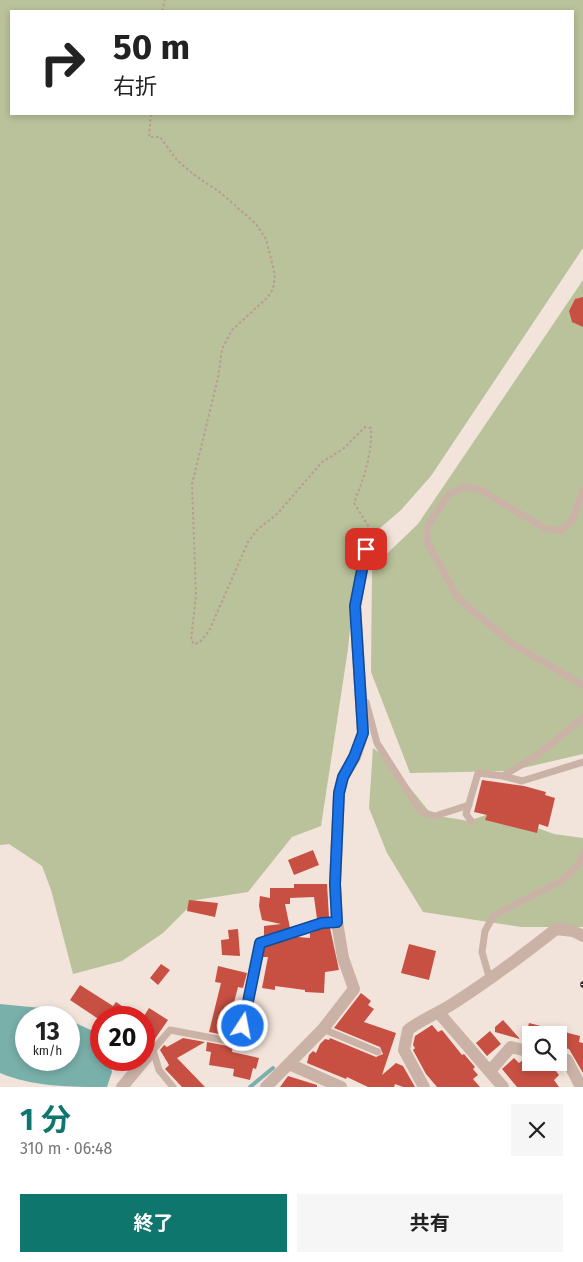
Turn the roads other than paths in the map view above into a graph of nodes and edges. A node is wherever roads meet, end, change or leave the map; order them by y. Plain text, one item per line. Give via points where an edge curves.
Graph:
1 (583, 490) edge
2 (366, 549) road end
3 (360, 668) junction
4 (583, 685) edge
5 (583, 718) edge
6 (583, 762) edge
7 (503, 776) junction
8 (469, 805) junction
9 (472, 822) dead end
10 (583, 853) edge
11 (337, 922) junction
12 (583, 936) edge
13 (490, 980) junction
14 (439, 1013) junction
15 (323, 1029) junction
16 (155, 1048) edge
17 (522, 1050) edge
18 (378, 1052) dead end
19 (567, 1060) edge
20 (155, 1062) edge
21 (289, 1064) junction
22 (136, 1071) edge
23 (490, 1071) junction
24 (122, 1087) edge
25 (173, 1087) edge
26 (266, 1087) edge
27 (341, 1087) edge
28 (424, 1087) edge
29 (502, 1087) edge
30 (581, 1087) edge

1 - 4 lane via 573,519 562,530 546,529 479,489 464,487 448,495 427,526 426,542 458,598 511,643
2 - 3 street via 355,606
3 - 8 lane via 377,743 421,812 435,816
3 - 11 street via 363,733 343,777 338,807
5 - 7 lane via 536,756
6 - 7 lane via 522,781
7 - 8 lane via 478,773
8 - 9 lane via 466,814
10 - 13 lane via 580,862 563,880 494,915 485,931 482,952
11 - 15 street via 343,958 354,989
11 - 16 lane via 322,923 260,943 239,1043 170,1030
12 - 13 street via 556,929
13 - 14 street
14 - 23 street
14 - 28 street via 408,1030 404,1050
15 - 18 lane
15 - 21 street
17 - 23 street via 511,1047
19 - 30 street
20 - 25 lane
21 - 26 street
21 - 27 street
22 - 24 street
23 - 29 street

